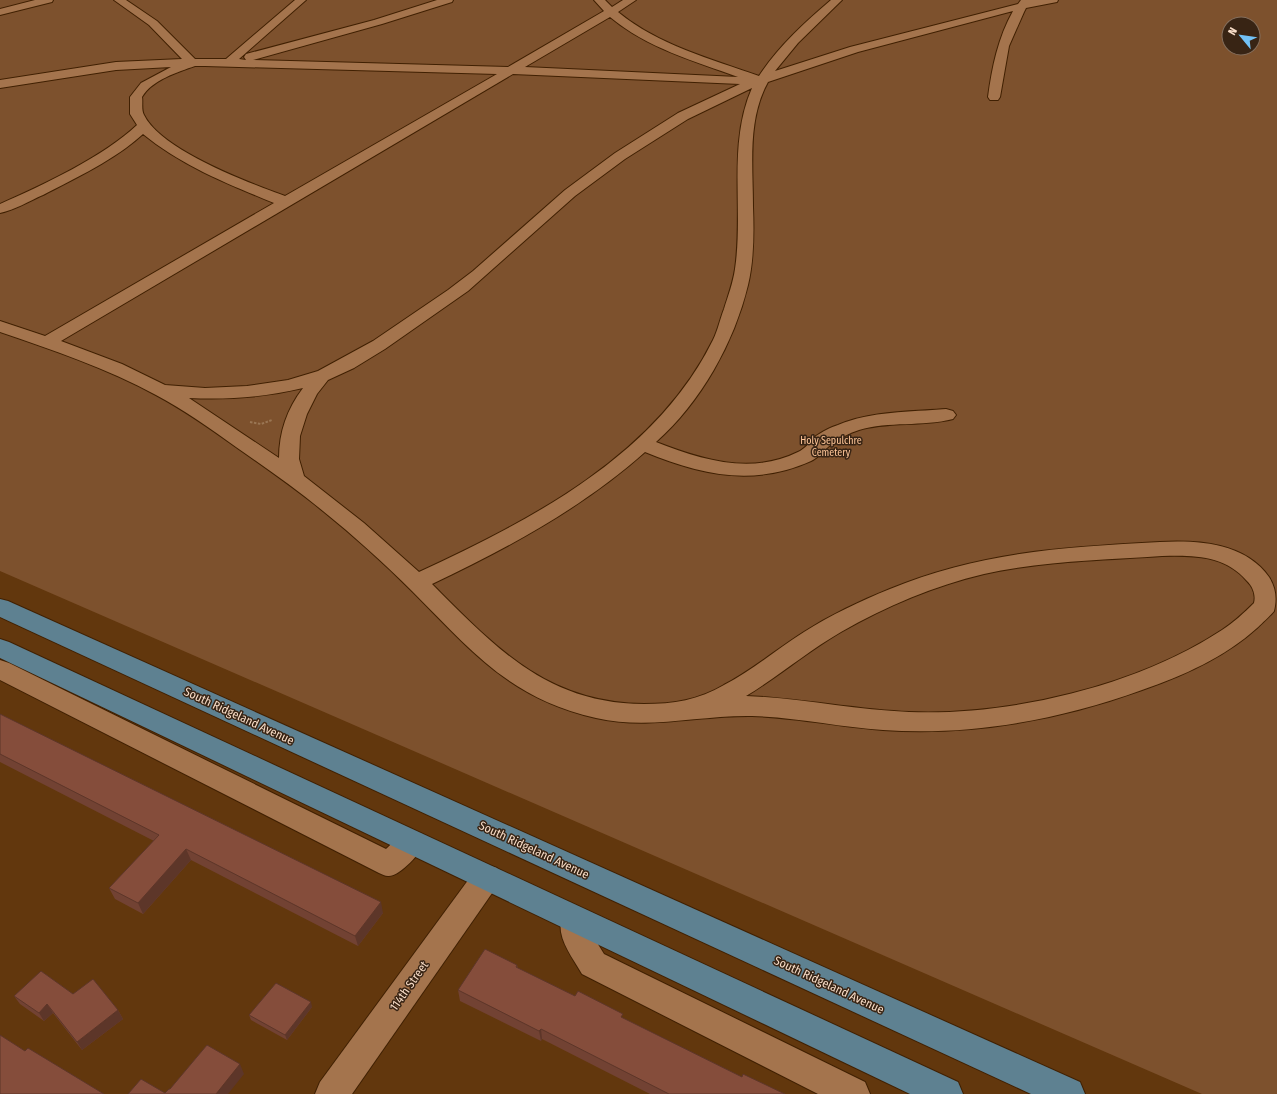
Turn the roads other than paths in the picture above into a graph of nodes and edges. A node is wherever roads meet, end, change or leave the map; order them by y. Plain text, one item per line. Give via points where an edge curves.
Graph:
1 (48, 0) edge
2 (119, 0) edge
3 (301, 0) edge
4 (448, 0) edge
5 (600, 0) edge
6 (631, 0) edge
7 (837, 0) edge
8 (1053, 0) edge
9 (1023, 3) edge
10 (0, 12) edge
11 (611, 12) junction
12 (192, 62) junction
13 (227, 63) junction
14 (511, 70) junction
15 (762, 81) junction
16 (0, 84) edge
17 (994, 97) dead end
18 (143, 127) junction
19 (286, 202) junction
20 (0, 209) edge
21 (0, 326) edge
22 (47, 342) junction
23 (322, 376) junction
24 (156, 388) junction
25 (946, 415) dead end
26 (644, 444) junction
27 (294, 477) junction
28 (416, 582) junction
29 (0, 607) edge
30 (0, 648) edge
31 (0, 669) edge
32 (693, 709) junction
33 (412, 842) junction
34 (487, 877) junction
35 (575, 919) junction
36 (332, 1094) edge
37 (853, 1094) edge
38 (946, 1094) edge
39 (1068, 1094) edge

1 - 10 street
2 - 12 street via 153,23
3 - 13 street
4 - 13 street
5 - 11 street
6 - 11 street
7 - 15 street via 794,41
8 - 9 street
9 - 15 street via 864,47
9 - 17 street via 1000,55
11 - 14 street
11 - 15 street via 623,23 662,43
12 - 13 street
12 - 16 street via 116,66
12 - 18 street via 157,79 140,91 136,97 135,109
13 - 14 street
14 - 15 street
14 - 19 street
15 - 23 street via 686,115 635,146 584,182 448,298 377,346
15 - 26 street via 746,132 743,264 734,307 715,353 700,379 670,418
18 - 19 street via 162,144 182,156
18 - 20 street via 134,136 96,160 36,193
19 - 22 street
21 - 22 street
22 - 24 street
23 - 24 street via 292,385 240,392 205,393
23 - 27 street via 304,400 290,438 289,460
24 - 27 street via 179,399
25 - 26 street via 868,422 844,429 826,439 806,456 787,464 754,471 706,466 682,460
26 - 28 street via 612,470 549,513 461,562
27 - 28 street
28 - 32 street via 500,663 524,680 556,696 588,707 626,713 660,713
29 - 39 main road, South Ridgeland Avenue
30 - 33 main road
31 - 33 street via 389,864
32 - 32 street via 728,695 833,625 909,589 1009,562 1079,554 1191,548 1226,555 1245,565 1264,586 1265,605 1254,618 1235,634 1176,666 1099,695 1016,714 923,722 878,720 745,706
33 - 34 main road
34 - 35 main road
34 - 36 street, 114th Street
35 - 37 street via 576,936 593,964
35 - 38 main road

